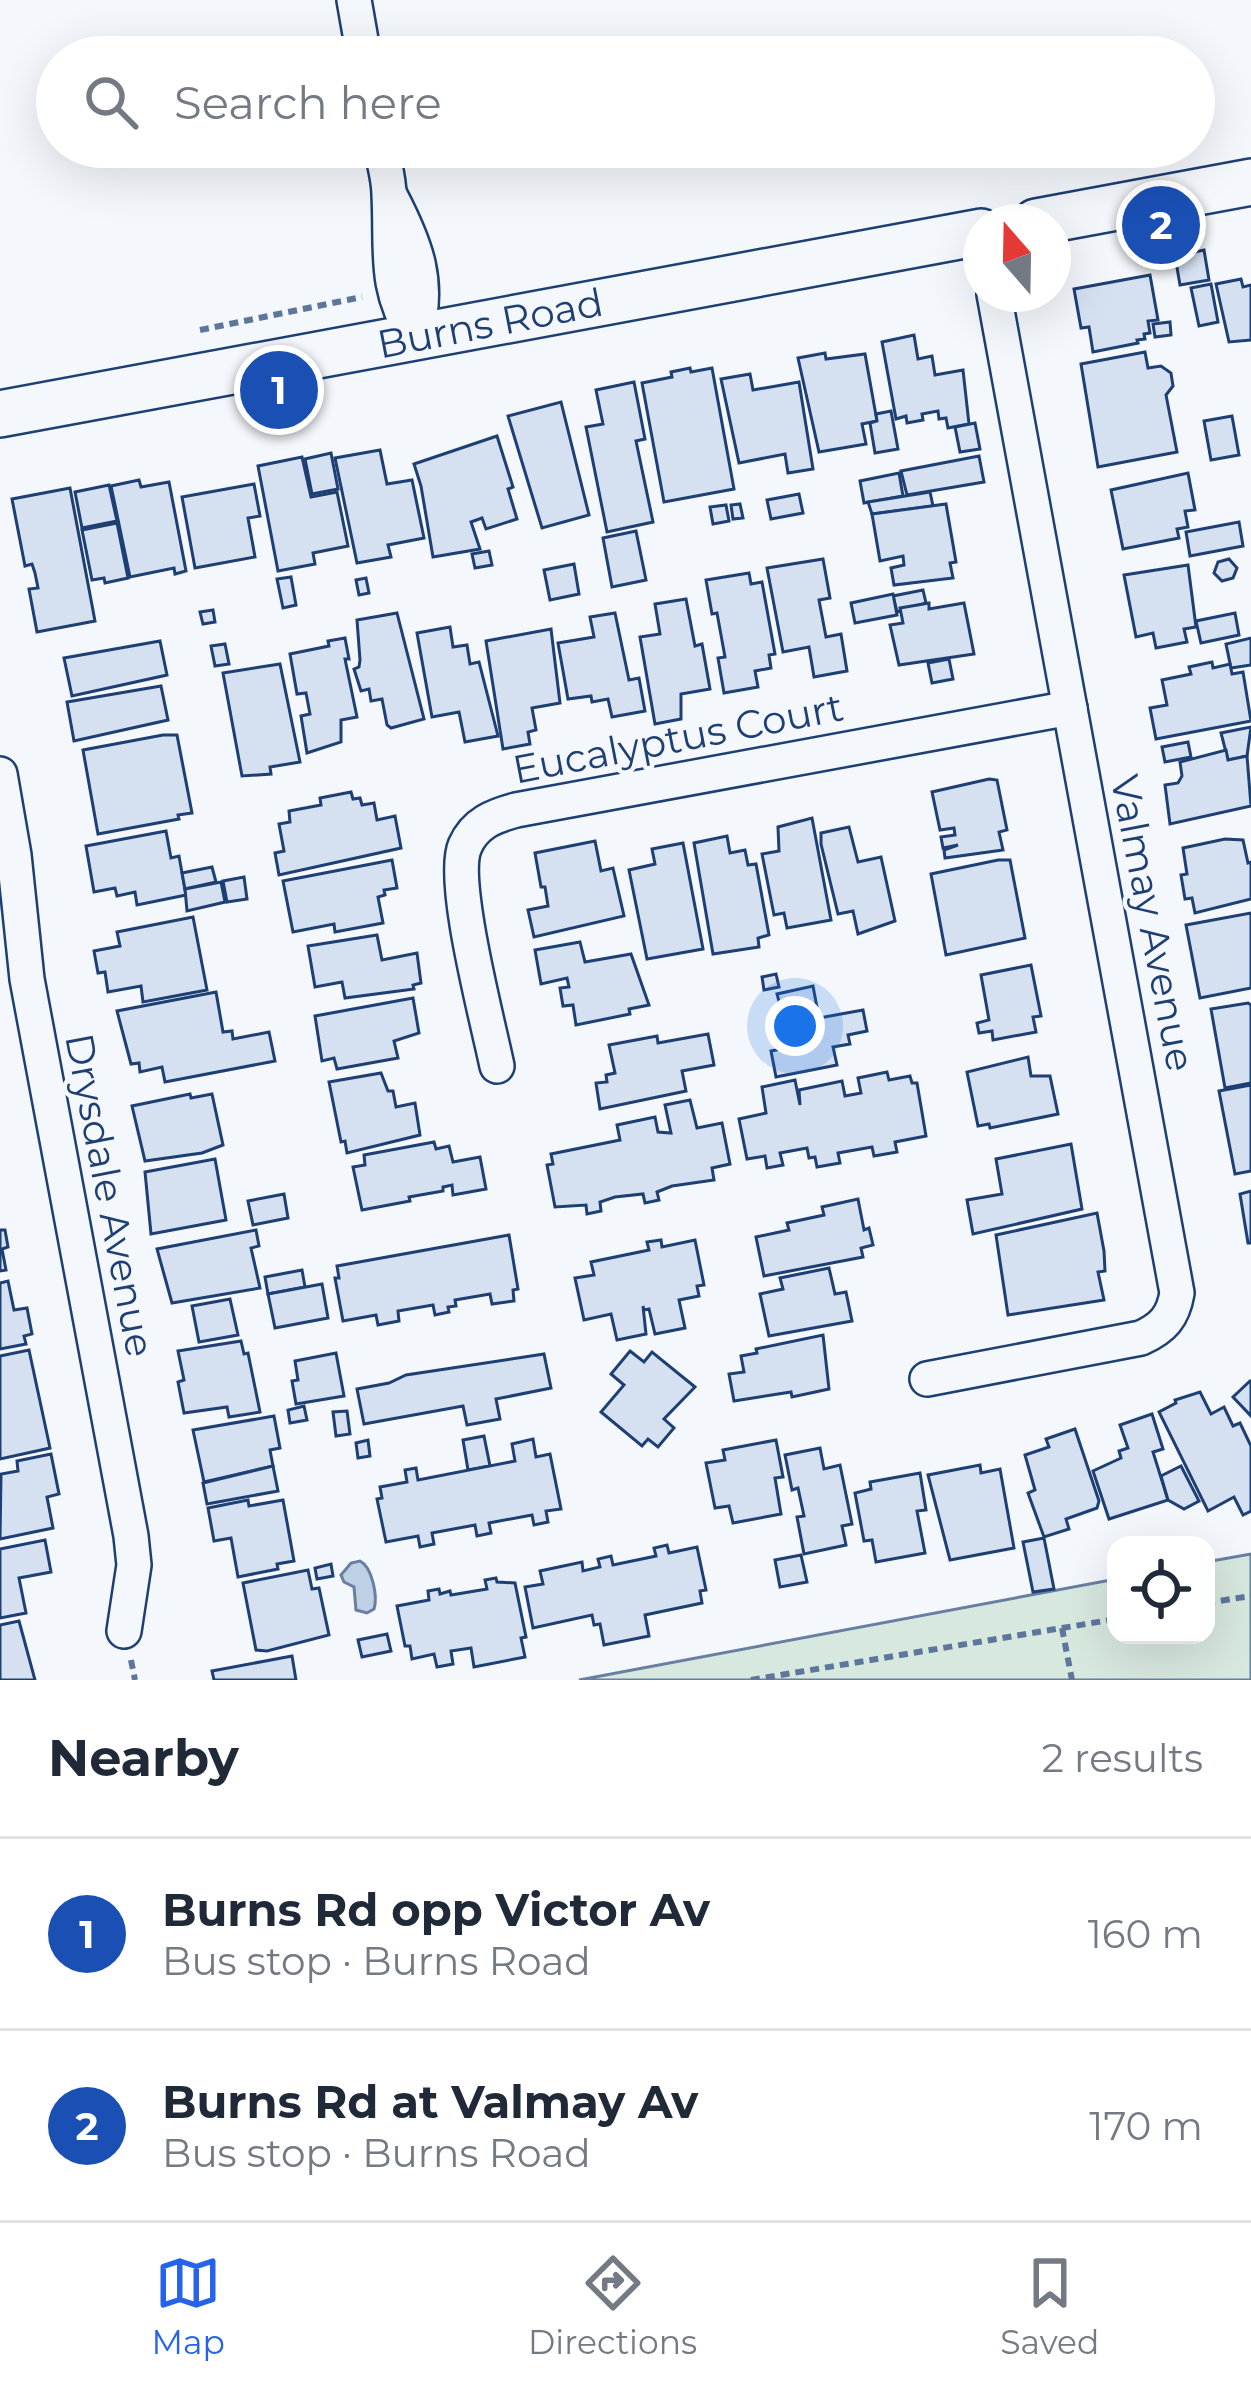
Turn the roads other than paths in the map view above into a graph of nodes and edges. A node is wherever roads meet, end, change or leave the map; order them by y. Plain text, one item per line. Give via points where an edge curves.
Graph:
1 (354, 0) edge
2 (360, 36) edge
3 (385, 168) edge
4 (1251, 182) edge
5 (1071, 215) edge
6 (963, 235) edge
7 (997, 312) edge
8 (416, 337) junction
9 (0, 414) edge
10 (1070, 708) junction
11 (0, 773) edge
12 (497, 1066) dead end
13 (927, 1379) dead end
14 (124, 1630) dead end

1 - 2 street
3 - 8 street via 394,291
4 - 5 street
6 - 8 street, Burns Road
7 - 10 street, Valmay Avenue
8 - 9 street, Burns Road
10 - 12 street, Eucalyptus Court via 516,810 478,826 460,874
10 - 13 street, Valmay Avenue via 1175,1272 1174,1311 1141,1338
11 - 14 street, Drysdale Avenue via 27,979 131,1536

